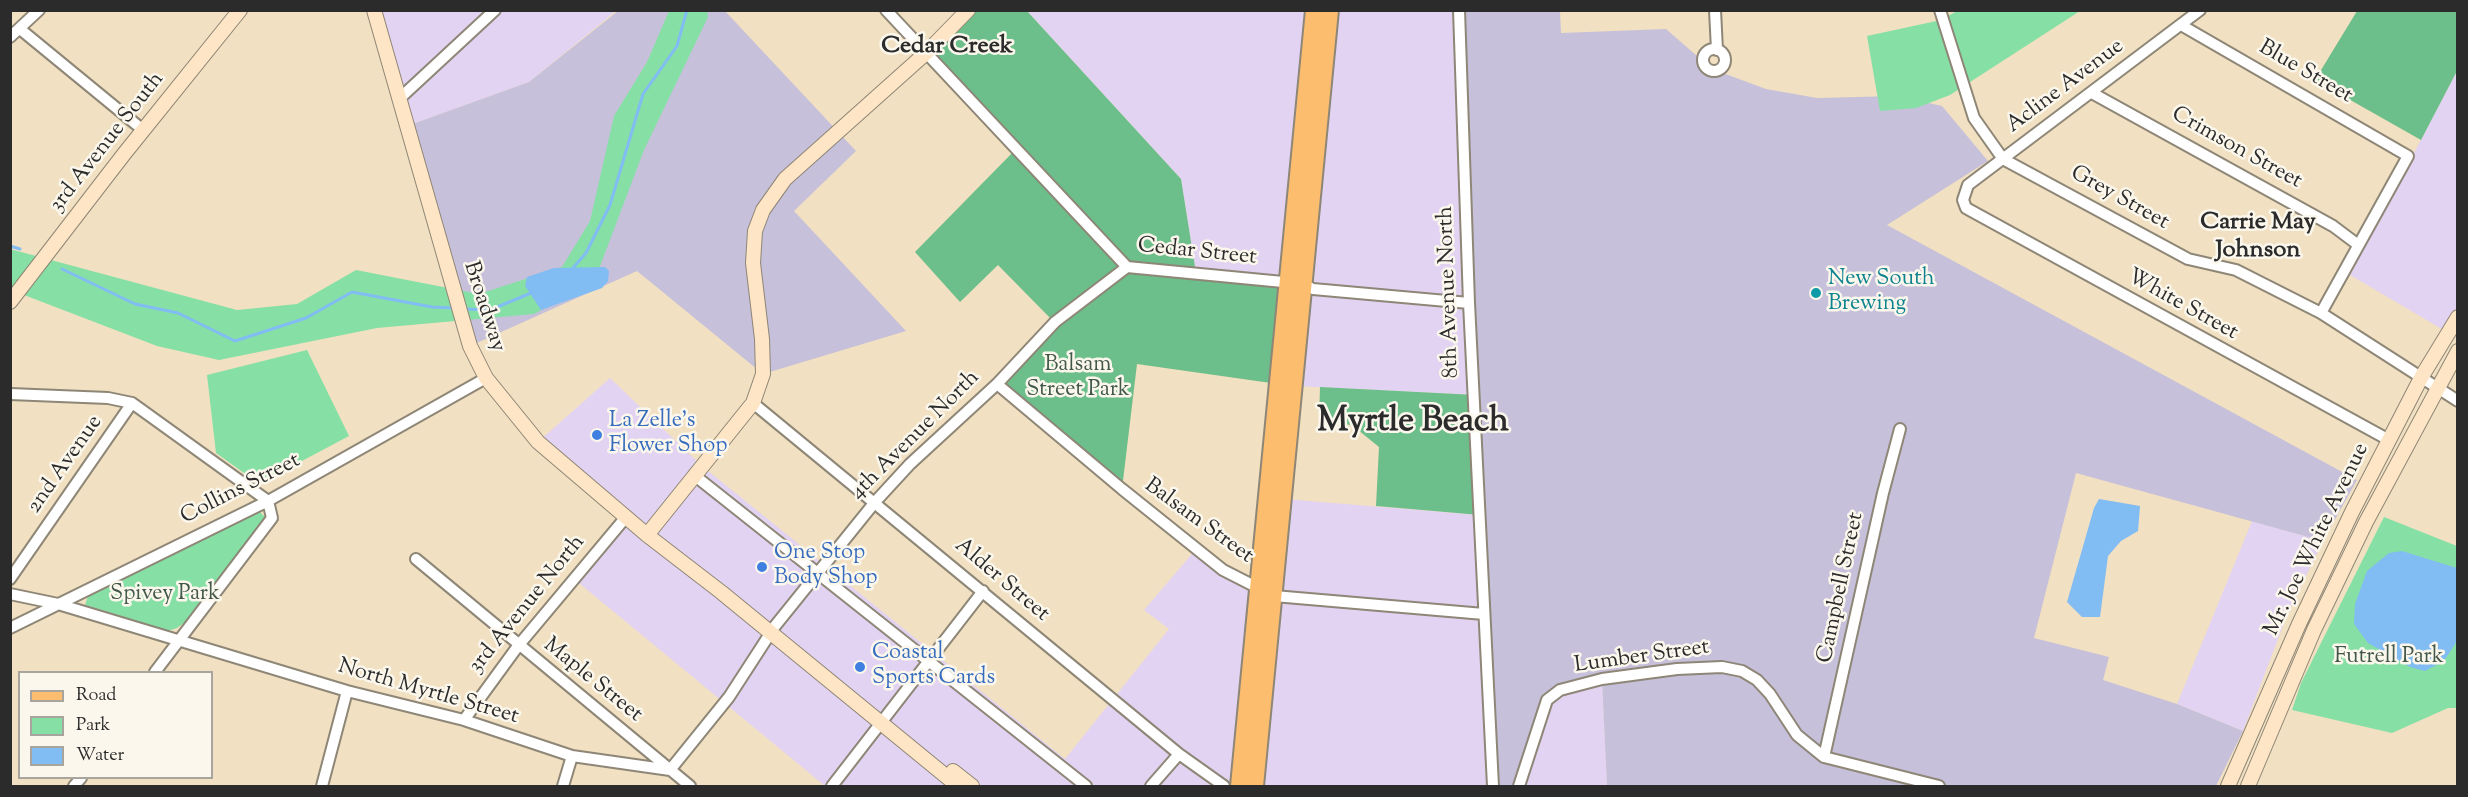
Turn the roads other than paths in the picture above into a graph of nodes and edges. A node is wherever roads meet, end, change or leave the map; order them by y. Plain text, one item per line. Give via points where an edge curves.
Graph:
1 (39, 10) edge
2 (240, 10) edge
3 (374, 10) edge
4 (495, 10) edge
5 (886, 10) edge
6 (968, 10) edge
7 (1314, 10) edge
8 (1330, 10) edge
9 (1459, 10) edge
10 (1715, 10) edge
11 (1940, 10) edge
12 (2200, 10) edge
13 (2181, 25) junction
14 (20, 29) junction
15 (10, 37) edge
16 (1717, 50) dead end
17 (926, 53) junction
18 (2092, 93) junction
19 (399, 99) junction
20 (143, 130) junction
21 (2003, 159) junction
22 (1963, 200) joint
23 (2357, 244) junction
24 (1127, 267) junction
25 (1286, 283) junction
26 (1304, 284) junction
27 (10, 302) edge
28 (1469, 303) junction
29 (2320, 313) junction
30 (2457, 317) edge
31 (2457, 351) edge
32 (2422, 376) junction
33 (486, 378) junction
34 (997, 384) junction
35 (2438, 388) junction
36 (10, 394) edge
37 (2457, 401) edge
38 (753, 403) junction
39 (132, 404) junction
40 (1900, 429) dead end
41 (2389, 441) junction
42 (694, 475) junction
43 (268, 501) junction
44 (874, 502) junction
45 (626, 518) junction
46 (647, 535) junction
47 (416, 559) dead end
48 (818, 572) junction
49 (10, 579) edge
50 (1258, 588) junction
51 (983, 591) junction
52 (10, 594) edge
53 (1274, 596) junction
54 (58, 604) junction
55 (1484, 615) junction
56 (10, 628) edge
57 (772, 630) junction
58 (178, 640) junction
59 (518, 646) junction
60 (929, 662) junction
61 (156, 671) edge
62 (347, 691) junction
63 (464, 720) junction
64 (883, 721) junction
65 (1179, 754) junction
66 (572, 756) junction
67 (1824, 757) junction
68 (670, 770) junction
69 (322, 786) edge
70 (563, 786) edge
71 (690, 786) edge
72 (832, 786) edge
73 (958, 786) edge
74 (972, 786) edge
75 (1086, 786) edge
76 (1151, 786) edge
77 (1224, 786) edge
78 (1239, 786) edge
79 (1255, 786) edge
80 (1493, 786) edge
81 (1519, 786) edge
82 (1939, 786) edge
83 (2228, 786) edge
84 (2248, 786) edge

1 - 14 street
2 - 20 main road, 3rd Avenue South
3 - 19 main road, Broadway
4 - 19 street
5 - 17 street, Cedar Street
6 - 17 main road
7 - 25 main road
8 - 26 main road
9 - 28 street, 8th Avenue North
10 - 16 street
11 - 21 street via 1974,118
12 - 13 street, Acline Avenue
13 - 18 street, Acline Avenue
13 - 23 street, Blue Street via 2408,156
14 - 15 street
14 - 20 street
17 - 24 street, Cedar Street
17 - 38 main road via 785,179 763,210 755,231 753,263 763,374
18 - 21 street, Acline Avenue
18 - 23 street, Crimson Street via 2323,220
19 - 33 main road, Broadway via 470,346
20 - 27 main road, 3rd Avenue South
21 - 22 street, Acline Avenue via 1968,185
21 - 29 street, Grey Street via 2188,259 2236,270
22 - 41 street, White Street via 1966,208 1980,218
23 - 29 street
24 - 25 street, Cedar Street
24 - 34 street, 4th Avenue North via 1055,322
25 - 26 street, Cedar Street
25 - 50 main road
26 - 28 street, Cedar Street via 1313,289
26 - 53 main road
28 - 55 street, 8th Avenue North
29 - 32 street, Grey Street
30 - 32 main road, Mr. Joe White Avenue
31 - 35 main road, Mr. Joe White Avenue
32 - 35 street, Grey Street
32 - 41 main road, Mr. Joe White Avenue
33 - 43 street, Collins Street
33 - 45 main road, Broadway via 538,442
34 - 44 street, 4th Avenue North
34 - 50 street, Balsam Street via 1223,570
35 - 37 street, Grey Street
35 - 84 main road, Mr. Joe White Avenue via 2366,522
36 - 39 street via 108,398
38 - 42 main road
38 - 44 street, Alder Street
39 - 43 street
39 - 49 street, 2nd Avenue
40 - 67 street, Campbell Street
41 - 83 main road, Mr. Joe White Avenue via 2299,624
42 - 46 main road
42 - 48 street
43 - 54 street, Collins Street
43 - 58 street via 272,518
44 - 48 street, 4th Avenue North
44 - 51 street, Alder Street
45 - 46 main road, Broadway
45 - 59 street, 3rd Avenue North
46 - 57 main road, Broadway
47 - 59 street, Maple Street
48 - 57 street, 4th Avenue North
48 - 60 street
50 - 53 street, Balsam Street
50 - 78 main road
51 - 60 street
51 - 65 street, Alder Street
52 - 54 street, North Myrtle Street
53 - 55 street, Balsam Street
53 - 79 main road
54 - 56 street, Collins Street
54 - 58 street, North Myrtle Street
55 - 80 street, 8th Avenue North
57 - 64 main road, Broadway
57 - 68 street, 4th Avenue North via 729,697
58 - 61 street
58 - 62 street, North Myrtle Street
59 - 63 street, 3rd Avenue North
59 - 68 street, Maple Street
60 - 64 street
60 - 75 street
62 - 63 street, North Myrtle Street
62 - 69 street
63 - 66 street, North Myrtle Street
64 - 72 street
64 - 73 main road, Broadway
64 - 74 main road, Broadway
65 - 76 street
65 - 77 street, Alder Street
66 - 68 street, North Myrtle Street
66 - 70 street
67 - 81 street, Lumber Street via 1797,735 1770,694 1742,671 1722,667 1677,669 1602,679 1560,690 1547,700
67 - 82 street, Lumber Street
68 - 71 street, Maple Street

